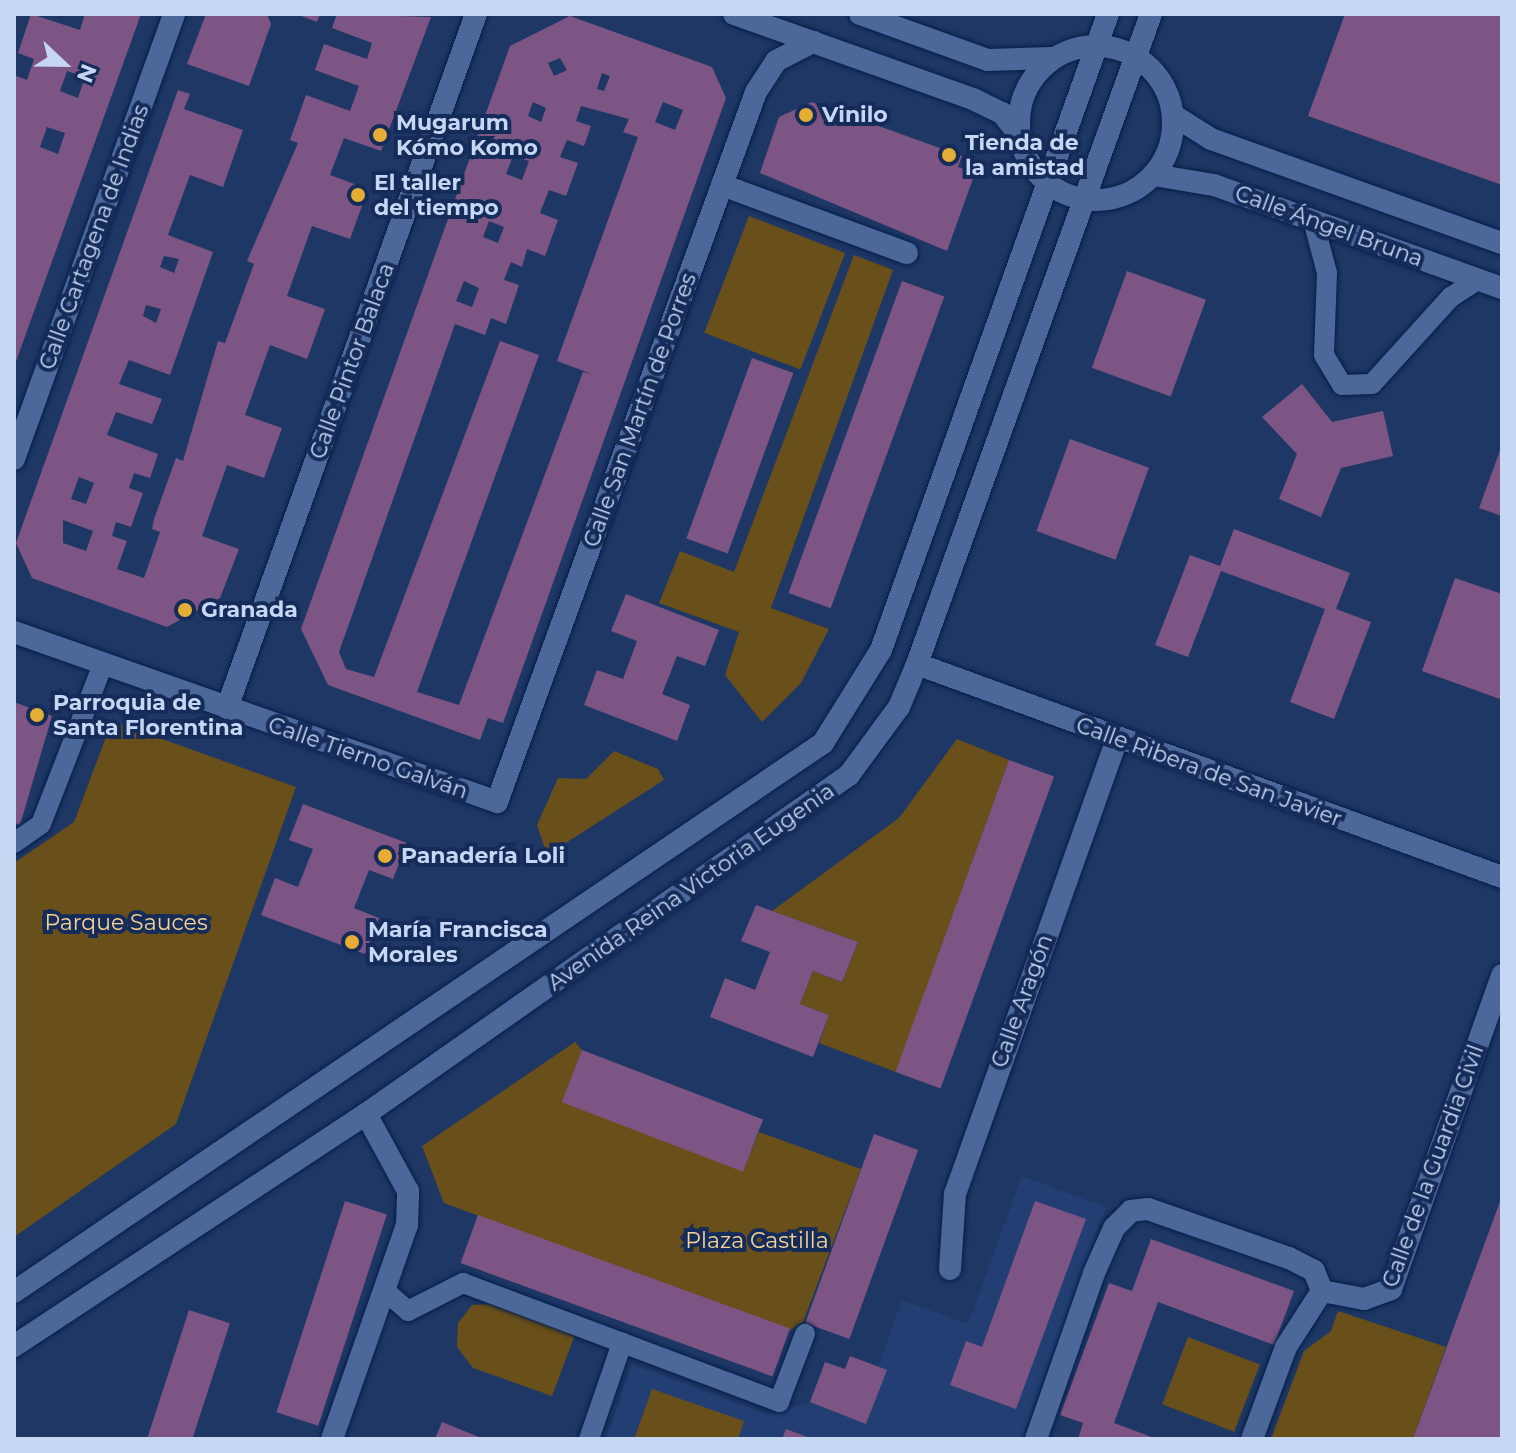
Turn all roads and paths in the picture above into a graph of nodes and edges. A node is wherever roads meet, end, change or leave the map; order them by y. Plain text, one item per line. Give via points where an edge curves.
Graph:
1 (174, 14) edge
2 (476, 14) edge
3 (734, 14) edge
4 (860, 14) edge
5 (1108, 14) edge
6 (1151, 14) edge
7 (813, 42) junction
8 (1097, 45) junction
9 (1136, 56) junction
10 (1056, 57) junction
11 (1173, 115) junction
12 (1020, 136) junction
13 (1154, 175) junction
14 (1048, 184) junction
15 (722, 185) junction
16 (1083, 200) junction
17 (1313, 220) junction
18 (1502, 243) edge
19 (907, 253) dead end
20 (1479, 279) junction
21 (1502, 288) edge
22 (14, 459) edge
23 (14, 632) edge
24 (103, 664) junction
25 (917, 664) junction
26 (227, 708) junction
27 (1117, 739) junction
28 (497, 802) joint
29 (14, 843) edge
30 (1502, 877) edge
31 (1502, 975) edge
32 (366, 1114) junction
33 (950, 1269) dead end
34 (384, 1290) junction
35 (1322, 1291) junction
36 (14, 1292) edge
37 (805, 1334) dead end
38 (622, 1343) junction
39 (14, 1346) edge
40 (332, 1439) edge
41 (589, 1439) edge
42 (1036, 1439) edge
43 (1252, 1439) edge

1 - 22 main road, Calle Cartagena de Indias
2 - 26 main road, Calle Pintor Balaca
3 - 7 main road
4 - 10 main road via 988,60 1024,65
5 - 8 main road, Avenida Reina Victoria Eugenia
6 - 9 main road, Avenida Reina Victoria Eugenia
7 - 12 main road via 992,108
7 - 15 main road, Calle San Martín de Porres via 776,61 765,75
8 - 9 main road
8 - 10 main road
8 - 14 main road, Avenida Reina Victoria Eugenia
9 - 11 main road via 1158,76
9 - 16 main road, Avenida Reina Victoria Eugenia
10 - 12 main road via 1026,91
11 - 13 main road via 1170,147
11 - 18 main road, Calle Ángel Bruna via 1211,139
12 - 14 main road
13 - 16 main road via 1122,196
13 - 17 main road, Calle Ángel Bruna via 1181,176
14 - 16 main road
14 - 36 main road, Avenida Reina Victoria Eugenia via 881,650 823,743
15 - 19 main road
15 - 28 main road, Calle San Martín de Porres
16 - 25 main road, Avenida Reina Victoria Eugenia
17 - 20 main road, Calle Ángel Bruna
17 - 20 lane via 1327,273 1324,355 1342,385 1372,384 1451,297
20 - 21 main road, Calle Ángel Bruna
23 - 24 main road, Calle Tierno Galván
24 - 26 main road, Calle Tierno Galván
24 - 29 lane via 41,824
25 - 27 main road, Calle Ribera de San Javier
25 - 32 main road, Avenida Reina Victoria Eugenia via 875,743 816,804
26 - 28 main road, Calle Tierno Galván
27 - 30 main road, Calle Ribera de San Javier
27 - 33 main road, Calle Aragón via 955,1194
31 - 35 main road, Calle de la Guardia Civil via 1391,1289 1364,1299
32 - 34 main road via 408,1191 407,1225
32 - 39 main road, Avenida Reina Victoria Eugenia
34 - 38 lane via 408,1311 463,1283
34 - 40 main road
35 - 42 main road via 1314,1271 1289,1258 1148,1209 1131,1211 1114,1228 1094,1273
35 - 43 main road via 1286,1347
37 - 38 lane via 779,1402
38 - 41 lane

